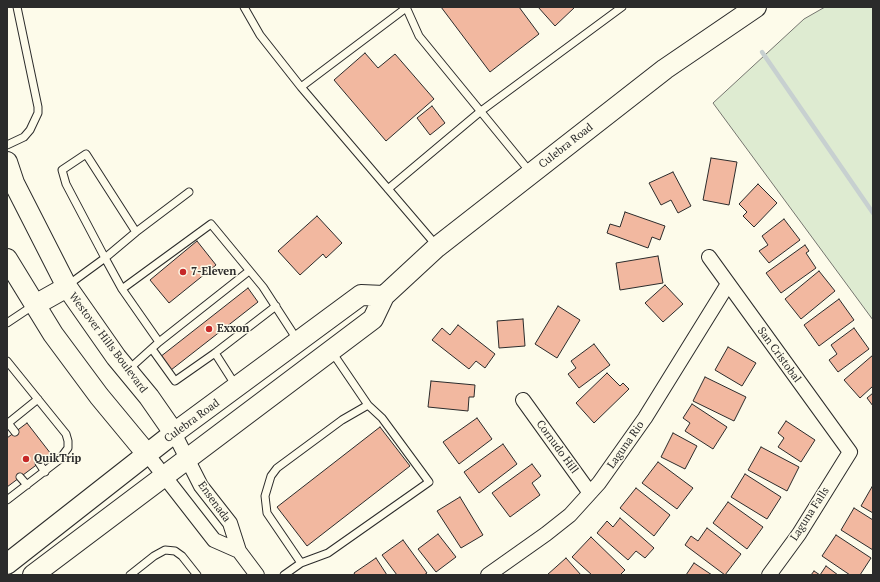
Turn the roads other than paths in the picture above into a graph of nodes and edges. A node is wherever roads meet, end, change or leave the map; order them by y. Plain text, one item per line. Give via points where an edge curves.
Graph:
1 (17, 7) edge
2 (244, 7) edge
3 (406, 7) edge
4 (622, 7) edge
5 (756, 7) edge
6 (301, 87) junction
7 (481, 112) junction
8 (7, 145) edge
9 (7, 162) edge
10 (531, 173) junction
11 (388, 190) junction
12 (189, 192) dead end
13 (136, 232) junction
14 (437, 247) junction
15 (105, 258) junction
16 (709, 258) dead end
17 (7, 259) edge
18 (249, 271) junction
19 (728, 284) junction
20 (66, 287) junction
21 (122, 289) junction
22 (384, 296) junction
23 (35, 305) junction
24 (276, 306) junction
25 (7, 323) edge
26 (298, 341) junction
27 (159, 342) junction
28 (152, 349) junction
29 (331, 349) junction
30 (215, 353) junction
31 (7, 361) edge
32 (127, 371) junction
33 (238, 388) junction
34 (38, 399) junction
35 (523, 400) dead end
36 (368, 405) junction
37 (8, 423) edge
38 (15, 432) dead end
39 (174, 433) junction
40 (850, 452) joint
41 (147, 454) junction
42 (186, 458) junction
43 (39, 463) dead end
44 (45, 472) junction
45 (164, 476) junction
46 (20, 477) dead end
47 (27, 485) junction
48 (590, 493) junction
49 (7, 500) edge
50 (239, 551) junction
51 (301, 563) junction
52 (7, 564) edge
53 (33, 575) edge
54 (130, 575) edge
55 (197, 575) edge
56 (257, 575) edge
57 (284, 575) edge
58 (488, 575) edge
59 (769, 575) edge

1 - 8 lane via 38,113 24,137
2 - 6 lane via 260,35
3 - 6 lane
3 - 7 lane via 419,36
4 - 7 lane
5 - 10 main road, Culebra Road via 665,69
6 - 11 lane
7 - 10 lane
7 - 11 lane
9 - 20 main road, Westover Hills Boulevard via 14,183
10 - 14 main road, Culebra Road
11 - 14 lane
12 - 13 lane
13 - 15 lane
13 - 15 lane via 86,154 62,170 66,184
14 - 22 main road, Culebra Road
15 - 20 lane
15 - 21 lane
16 - 19 street, San Cristobal
17 - 23 main road
18 - 21 lane via 211,224
18 - 24 lane
18 - 27 lane
19 - 40 street, San Cristobal
19 - 48 street, Laguna Rio via 641,424
20 - 23 main road
20 - 32 main road, Westover Hills Boulevard
21 - 27 lane
22 - 26 main road, Culebra Road via 361,295
22 - 29 main road, Culebra Road via 373,319
23 - 25 lane
23 - 41 main road via 53,334 95,390
24 - 26 lane
24 - 30 lane
26 - 33 main road, Culebra Road
27 - 28 lane
28 - 30 lane via 175,381
28 - 32 lane
29 - 36 lane
29 - 42 main road, Culebra Road
30 - 33 lane
31 - 34 lane
32 - 39 main road, Westover Hills Boulevard
33 - 39 main road, Culebra Road
34 - 37 lane
34 - 44 lane via 66,434 68,441 64,455
35 - 48 street, Cornudo Hill
36 - 51 lane via 342,420 277,468 271,476 265,496 267,513
36 - 51 lane via 382,418 428,482 328,553
37 - 38 lane
39 - 41 main road, Culebra Road
39 - 42 street, Ensenada
40 - 59 street, Laguna Falls via 799,534
41 - 45 street, Ensenada
41 - 52 main road, Culebra Road
42 - 45 main road, Culebra Road
42 - 50 street, Ensenada via 201,486 230,523
43 - 44 lane
44 - 47 lane
45 - 50 street, Ensenada via 214,540
45 - 53 main road, Culebra Road
46 - 47 lane
47 - 49 lane
48 - 58 street, Laguna Rio via 570,515
50 - 56 street, Ensenada
51 - 57 lane
54 - 55 lane via 165,550 175,551 182,556

